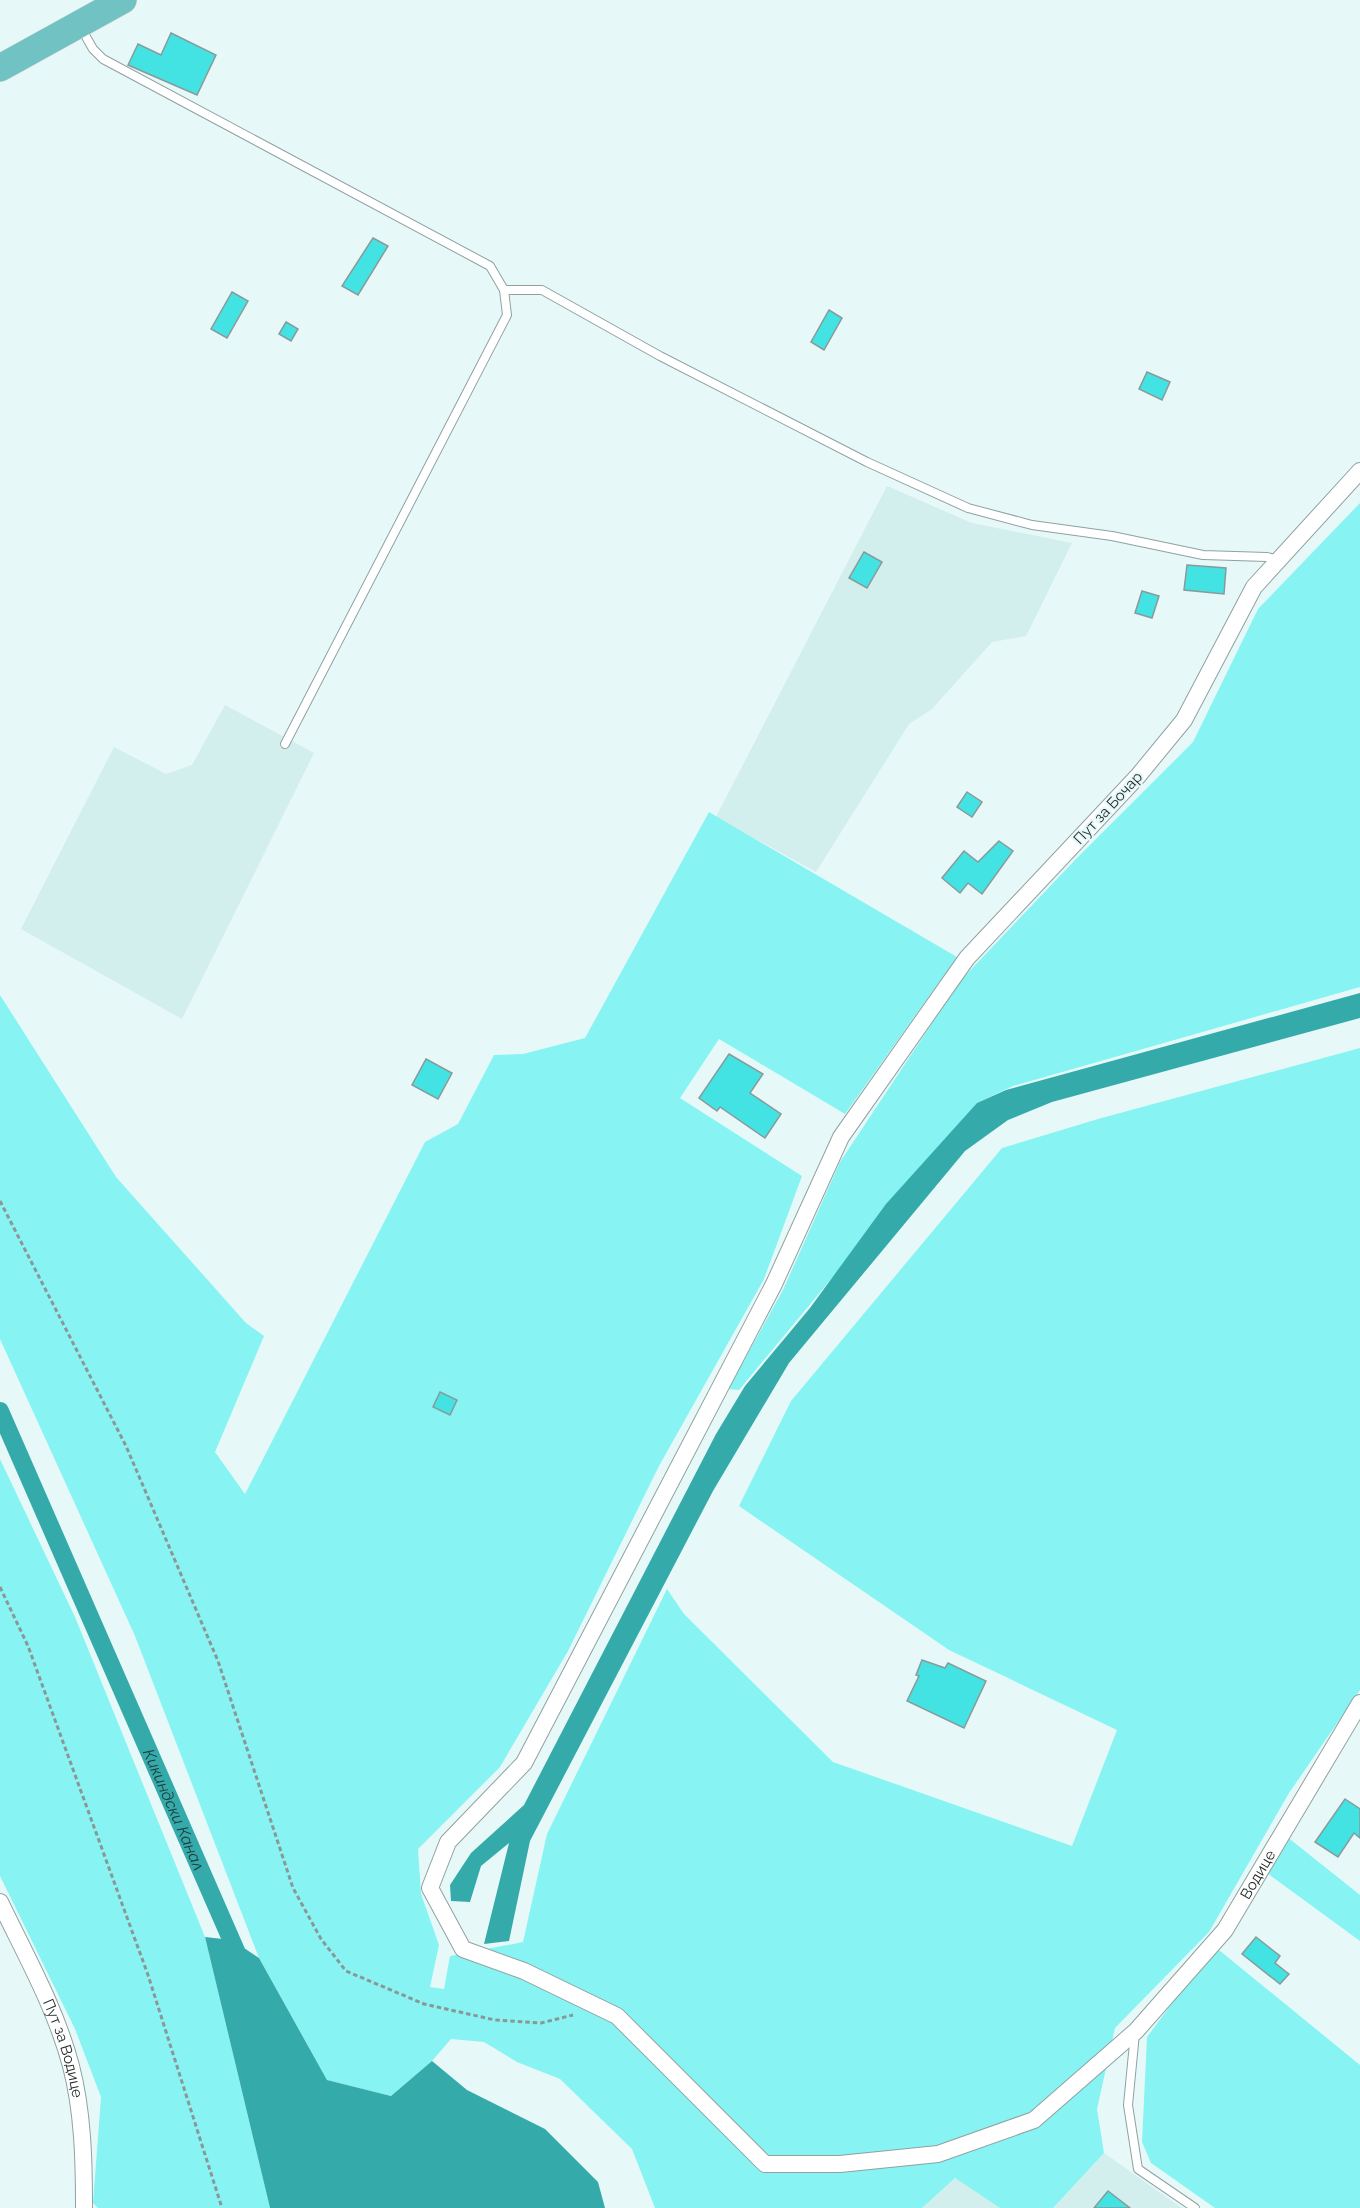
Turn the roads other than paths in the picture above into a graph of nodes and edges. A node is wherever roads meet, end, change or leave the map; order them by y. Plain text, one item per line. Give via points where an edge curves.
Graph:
1 (123, 0) edge
2 (79, 24) junction
3 (0, 68) edge
4 (504, 290) junction
5 (1360, 471) edge
6 (1279, 560) junction
7 (285, 744) dead end
8 (1360, 1703) edge
9 (0, 1902) edge
10 (593, 2004) joint
11 (1136, 2031) junction
12 (84, 2208) edge
13 (1195, 2208) edge

1 - 2 main road
2 - 3 main road
2 - 4 lane via 103,59 489,266
4 - 6 lane via 542,290 660,356 867,462 968,508 1032,525 1203,555
4 - 7 lane via 507,315
5 - 6 street, Пут за Бочар
6 - 10 street, Пут за Бочар via 1254,587 1184,720 1138,776 967,958 841,1137 774,1284 524,1763 448,1842 430,1888 463,1949 525,1971
8 - 11 street, Водице via 1225,1930
9 - 12 street, Пут за Водице via 53,2011 72,2068 79,2110
10 - 11 street, Водице via 617,2016 765,2164 840,2163 938,2154 1034,2120
11 - 13 lane via 1128,2105 1138,2169

